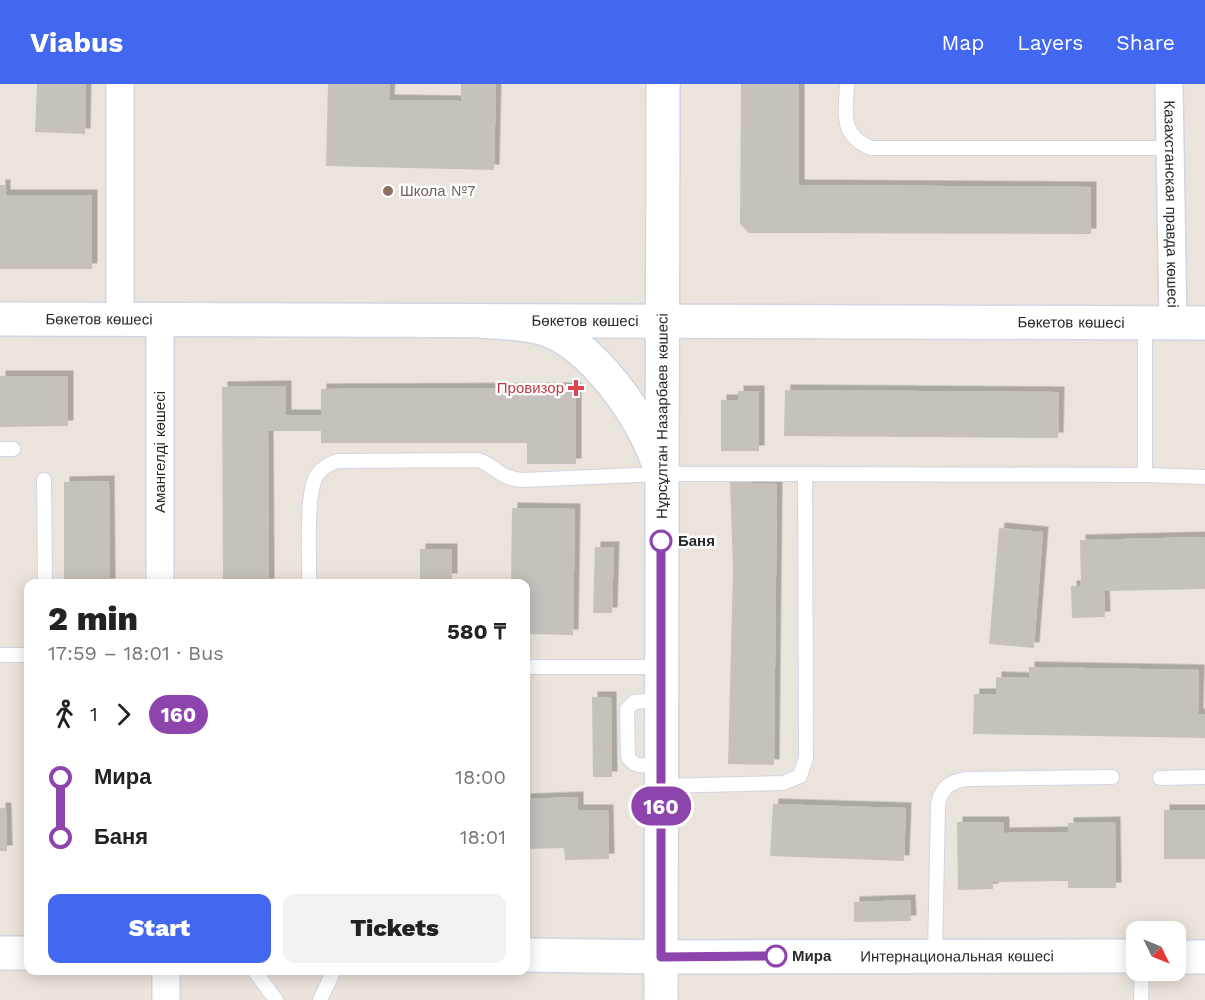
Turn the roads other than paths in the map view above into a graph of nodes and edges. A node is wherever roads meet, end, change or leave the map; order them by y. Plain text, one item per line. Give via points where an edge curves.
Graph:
1 (120, 84) edge
2 (663, 84) edge
3 (846, 84) edge
4 (1169, 84) edge
5 (1170, 148) junction
6 (0, 319) edge
7 (120, 320) junction
8 (160, 321) junction
9 (481, 321) junction
10 (661, 321) junction
11 (1174, 323) edge
12 (661, 474) junction
13 (806, 474) junction
14 (1145, 475) junction
15 (1205, 477) edge
16 (44, 480) dead end
17 (45, 579) edge
18 (159, 579) edge
19 (309, 579) edge
20 (0, 655) edge
21 (24, 655) edge
22 (530, 667) edge
23 (660, 667) junction
24 (661, 776) junction
25 (1112, 777) dead end
26 (1205, 777) edge
27 (1160, 778) dead end
28 (0, 953) edge
29 (24, 953) edge
30 (530, 955) edge
31 (935, 955) junction
32 (1126, 956) edge
33 (661, 957) junction
34 (1186, 957) edge
35 (1205, 957) edge
36 (166, 975) edge
37 (258, 975) edge
38 (332, 975) edge
39 (1142, 981) edge
40 (166, 1000) edge
41 (276, 1000) edge
42 (320, 1000) edge
43 (661, 1000) edge
44 (1142, 1000) edge

1 - 7 street
2 - 10 main road, Нұрсұлтан Назарбаев көшесі
3 - 5 lane via 848,129 853,138 871,148
4 - 5 street, Казахстанская правда көшесі
5 - 11 street, Казахстанская правда көшесі
6 - 7 main road, Бөкетов көшесі
7 - 8 main road, Бөкетов көшесі
8 - 9 main road, Бөкетов көшесі
8 - 18 street, Амангелді көшесі
9 - 10 main road, Бөкетов көшесі
9 - 12 main road via 544,329 578,348 635,413
10 - 11 main road, Бөкетов көшесі
10 - 12 main road, Нұрсұлтан Назарбаев көшесі
11 - 14 lane
12 - 13 lane
12 - 19 lane via 523,480 503,476 478,460 337,461 327,465 312,485
12 - 23 main road, Нұрсұлтан Назарбаев көшесі
13 - 14 lane
13 - 24 lane via 804,768 800,776 783,783
14 - 15 lane
16 - 17 lane
20 - 21 lane
22 - 23 lane
23 - 24 main road, Нұрсұлтан Назарбаев көшесі
24 - 33 main road, Нұрсұлтан Назарбаев көшесі
25 - 31 lane via 967,779 946,785 938,804
26 - 27 lane
28 - 29 main road
30 - 33 main road, Интернациональная көшесі
31 - 32 main road, Интернациональная көшесі
31 - 33 main road, Интернациональная көшесі
33 - 43 main road, Нұрсұлтан Назарбаев көшесі
34 - 35 main road
36 - 40 street
37 - 41 lane
38 - 42 lane
39 - 44 lane

